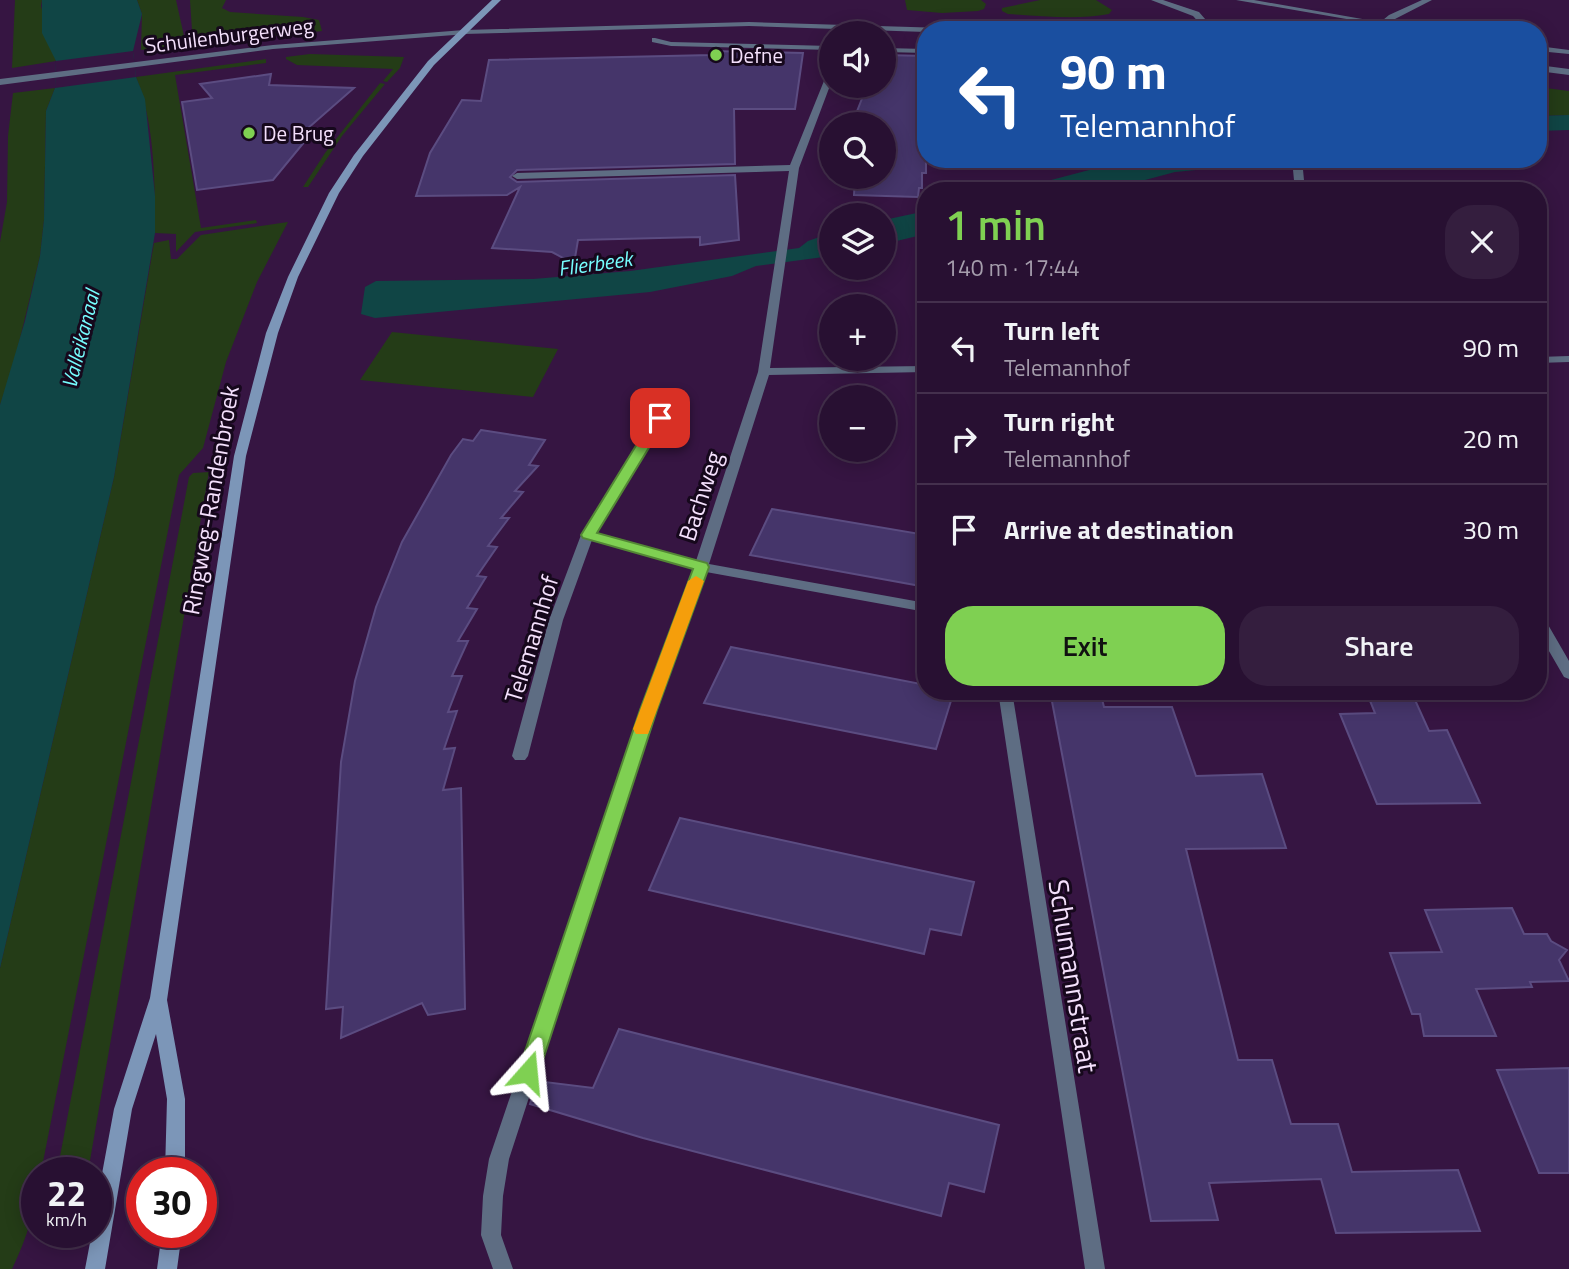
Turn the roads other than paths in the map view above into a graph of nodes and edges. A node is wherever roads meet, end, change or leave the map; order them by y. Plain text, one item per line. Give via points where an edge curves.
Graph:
1 (497, 0) edge
2 (1155, 0) edge
3 (1240, 0) edge
4 (1428, 0) edge
5 (1202, 21) edge
6 (1351, 21) edge
7 (1388, 21) edge
8 (819, 28) edge
9 (896, 30) edge
10 (917, 30) edge
11 (464, 32) junction
12 (655, 40) dead end
13 (819, 48) edge
14 (1547, 49) edge
15 (896, 50) edge
16 (917, 51) edge
17 (1569, 52) edge
18 (1547, 69) edge
19 (1569, 72) edge
20 (0, 82) edge
21 (821, 98) edge
22 (794, 169) junction
23 (517, 176) dead end
24 (1569, 359) edge
25 (1547, 360) edge
26 (917, 369) edge
27 (764, 372) junction
28 (660, 418) dead end
29 (589, 535) junction
30 (701, 567) junction
31 (917, 606) edge
32 (1547, 635) edge
33 (1569, 674) edge
34 (1005, 700) edge
35 (520, 757) dead end
36 (159, 998) junction
37 (175, 1157) edge
38 (170, 1248) edge
39 (95, 1269) edge
40 (167, 1269) edge
41 (503, 1269) edge
42 (1095, 1269) edge

1 - 11 main road, Ringweg-Randenbroek
2 - 5 street via 1196,14
3 - 6 street
4 - 7 street
8 - 11 street, Schuilenburgerweg via 749,24
9 - 10 street, Schuilenburgerweg
11 - 20 street, Schuilenburgerweg via 334,40
11 - 36 main road, Ringweg-Randenbroek via 392,110 334,193 272,333 240,456
12 - 13 street
14 - 17 street
15 - 16 street
18 - 19 street
21 - 22 street, Bachweg
22 - 23 street
22 - 27 street, Bachweg
24 - 25 street
26 - 27 street
27 - 30 street, Bachweg
28 - 29 street, Telemannhof
29 - 30 street
29 - 35 street, Telemannhof via 556,620
30 - 31 street
30 - 41 street, Bachweg via 648,710 499,1159 491,1235
32 - 33 street
34 - 42 street, Schumannstraat
36 - 37 main road, Ringweg-Randenbroek via 176,1100
36 - 39 main road, Ringweg-Randenbroek via 123,1109
38 - 40 main road

